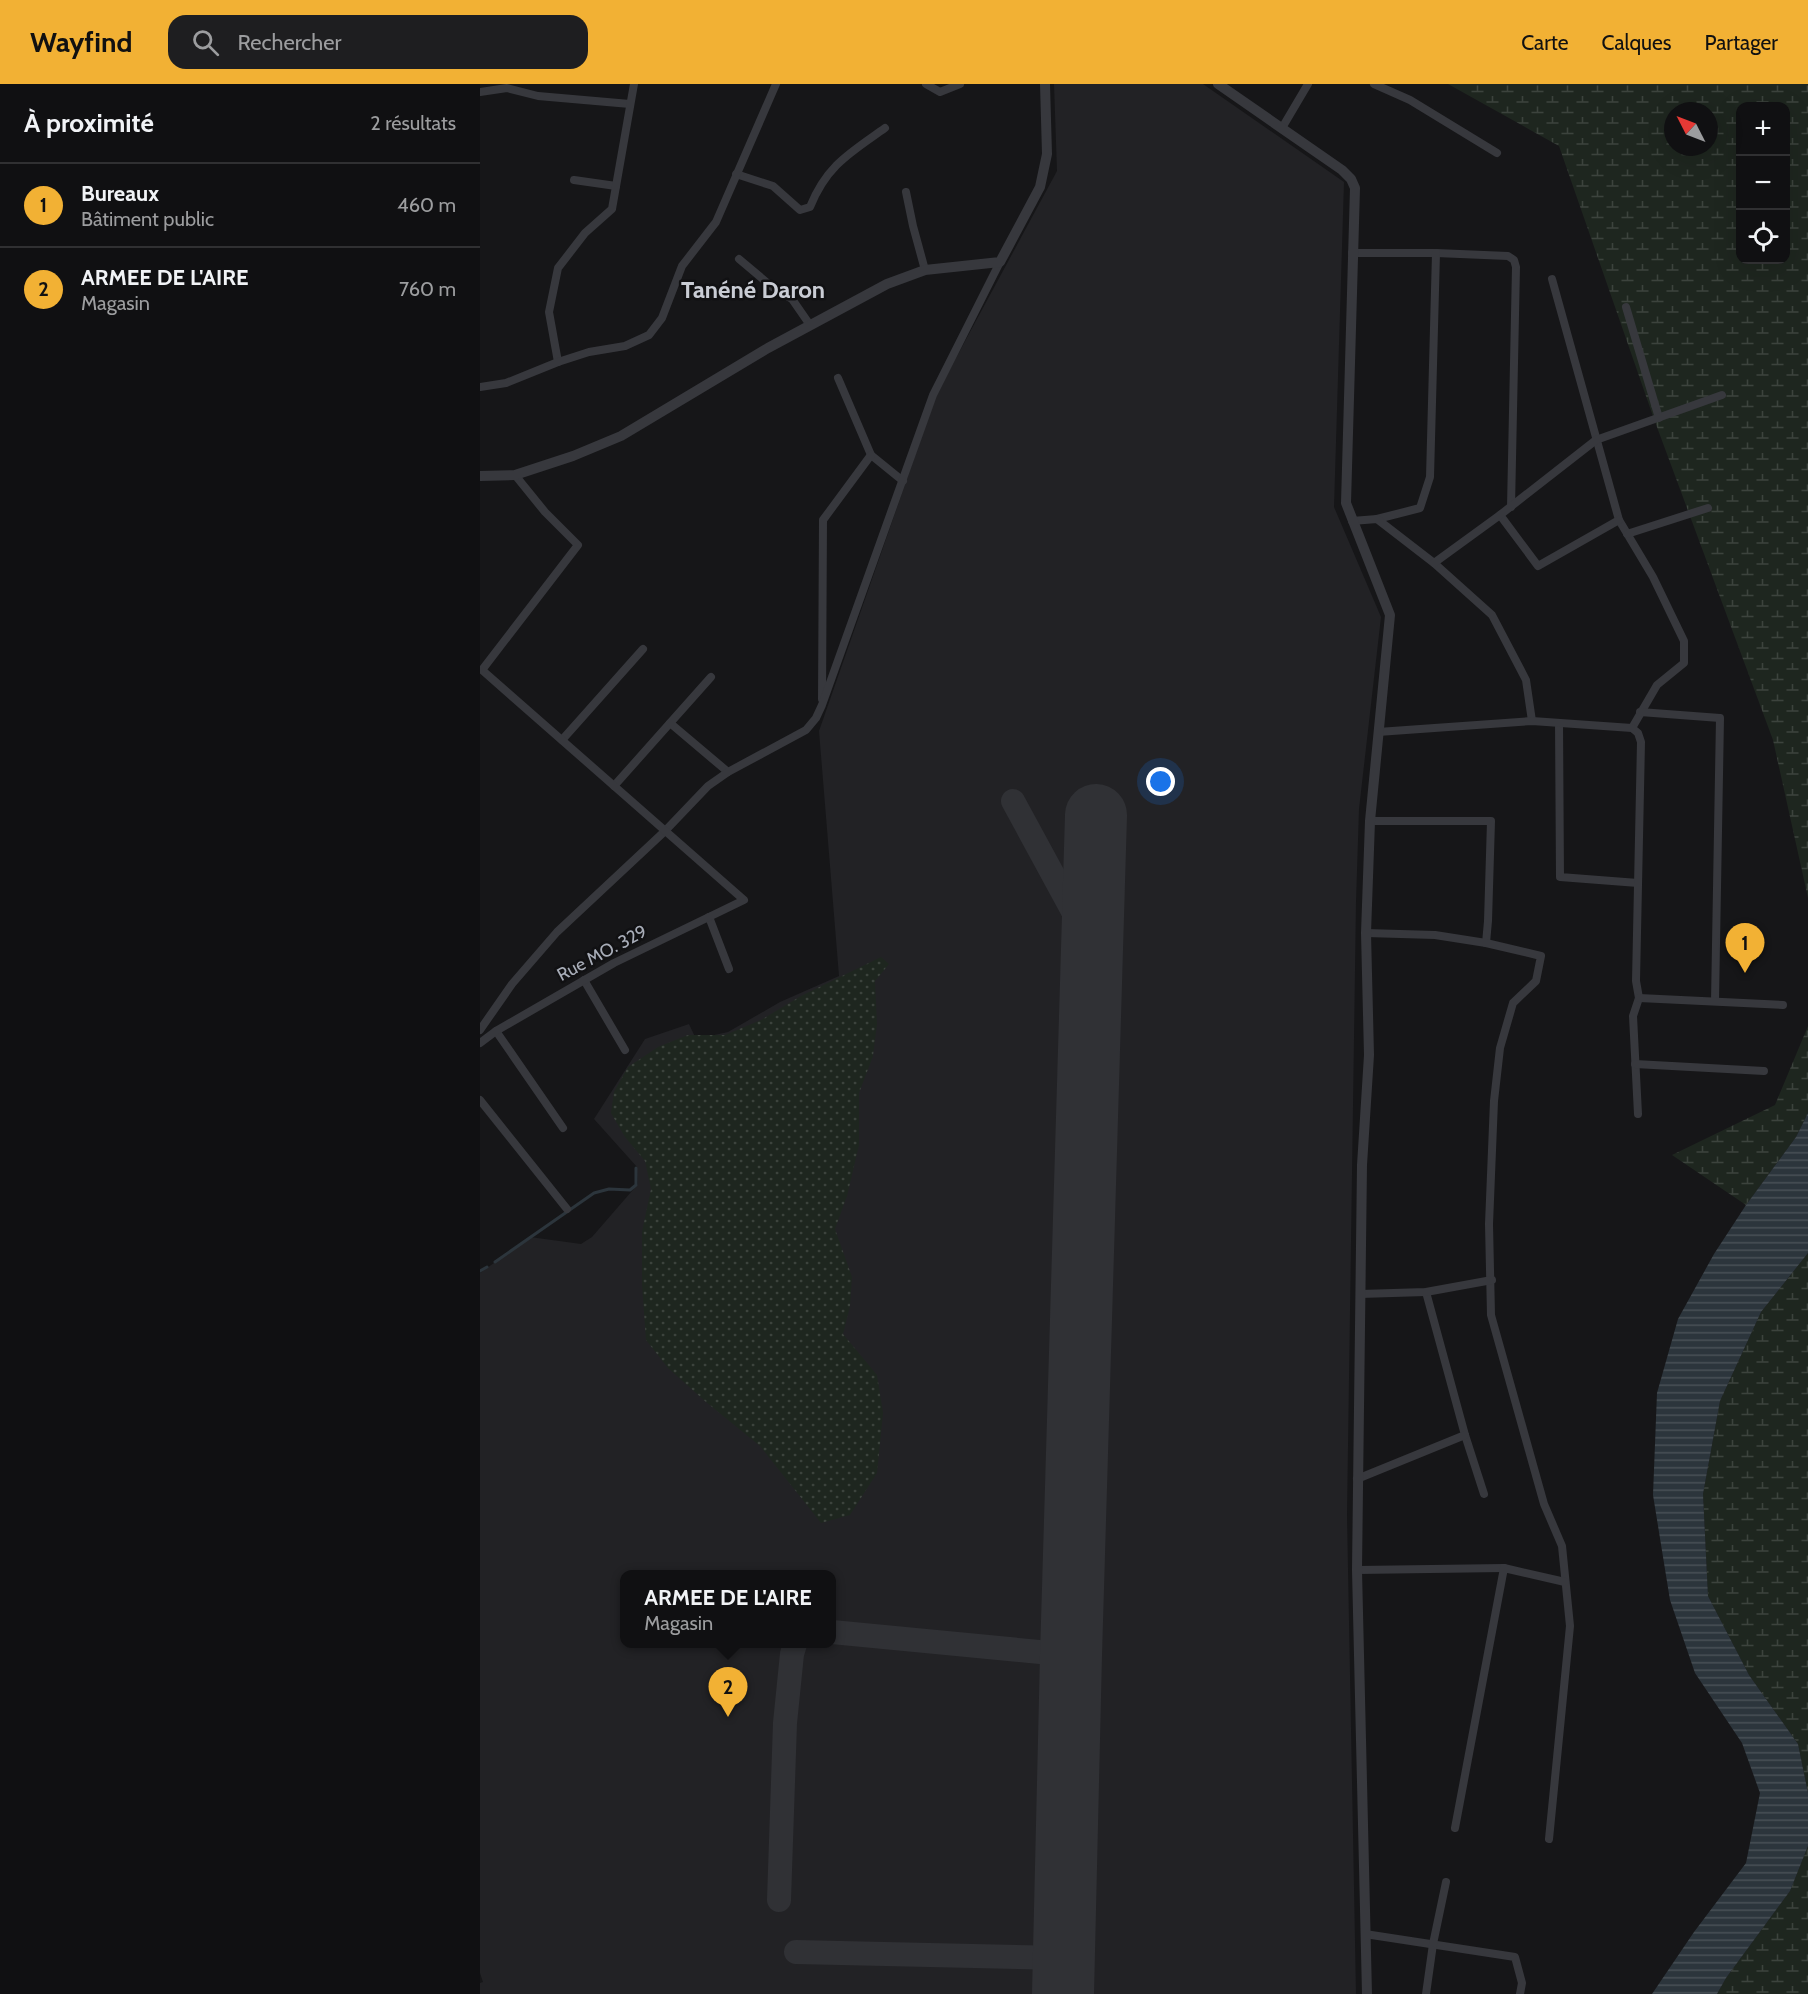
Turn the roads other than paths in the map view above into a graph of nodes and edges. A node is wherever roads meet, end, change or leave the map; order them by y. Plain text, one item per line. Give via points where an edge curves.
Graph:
1 (634, 84) edge
2 (776, 84) edge
3 (926, 84) edge
4 (960, 84) edge
5 (1045, 84) edge
6 (1218, 84) edge
7 (1308, 84) edge
8 (1374, 84) edge
9 (480, 92) edge
10 (630, 104) junction
11 (885, 128) dead end
12 (1282, 128) junction
13 (1497, 153) dead end
14 (736, 174) junction
15 (574, 180) dead end
16 (616, 186) junction
17 (906, 192) dead end
18 (1352, 253) junction
19 (1436, 253) junction
20 (739, 260) dead end
21 (1000, 262) junction
22 (925, 270) junction
23 (1552, 279) dead end
24 (1626, 307) dead end
25 (810, 325) junction
26 (558, 362) junction
27 (838, 378) dead end
28 (480, 387) edge
29 (1722, 396) dead end
30 (1659, 418) junction
31 (1596, 440) junction
32 (871, 455) junction
33 (515, 475) junction
34 (480, 476) edge
35 (903, 481) junction
36 (1511, 507) junction
37 (1708, 508) dead end
38 (1500, 515) junction
39 (1377, 519) junction
40 (1352, 520) junction
41 (1618, 520) junction
42 (1627, 534) junction
43 (1434, 562) junction
44 (644, 649) dead end
45 (711, 677) dead end
46 (822, 705) junction
47 (1641, 712) junction
48 (1532, 721) junction
49 (670, 723) junction
50 (1558, 723) junction
51 (1632, 728) junction
52 (1378, 732) junction
53 (562, 740) junction
54 (728, 772) junction
55 (614, 786) junction
56 (1370, 821) junction
57 (665, 831) junction
58 (1638, 883) junction
59 (709, 917) junction
60 (1366, 933) junction
61 (1486, 944) junction
62 (729, 969) dead end
63 (584, 980) junction
64 (1639, 998) junction
65 (1715, 1001) junction
66 (1783, 1005) dead end
67 (480, 1030) edge
68 (496, 1031) junction
69 (480, 1043) edge
70 (625, 1050) dead end
71 (1635, 1064) junction
72 (1764, 1071) dead end
73 (480, 1100) edge
74 (1638, 1114) dead end
75 (563, 1128) dead end
76 (567, 1209) dead end
77 (1492, 1280) junction
78 (1426, 1292) junction
79 (1360, 1294) junction
80 (1465, 1435) junction
81 (1357, 1479) junction
82 (1484, 1494) dead end
83 (1504, 1568) junction
84 (1357, 1570) junction
85 (1565, 1582) junction
86 (1455, 1828) dead end
87 (1549, 1839) dead end
88 (1446, 1882) dead end
89 (1365, 1934) junction
90 (1433, 1944) junction
91 (1367, 1994) edge
92 (1426, 1994) edge
93 (1520, 1994) edge

1 - 10 street
2 - 14 street
3 - 4 street via 940,92
5 - 21 street via 1047,154 1040,187
6 - 12 street
7 - 12 street
8 - 13 street via 1410,100
9 - 10 street via 507,88 538,96
10 - 16 street
11 - 14 street via 840,160 819,186 810,207 800,210 773,186
12 - 18 street via 1352,179
14 - 26 street via 716,222 682,266 662,318 649,334 625,346
15 - 16 street
16 - 26 street via 612,209 585,233 558,268 549,312
17 - 22 street
18 - 19 street
18 - 40 street via 1346,503
19 - 36 street via 1508,256 1514,260
19 - 39 street via 1430,477 1420,508
20 - 25 street via 792,299
21 - 22 street
21 - 35 street via 933,395
22 - 25 street via 886,284
23 - 31 street
24 - 30 street
25 - 33 street via 621,436
26 - 28 street via 506,383
27 - 32 street
29 - 30 street
30 - 31 street
31 - 36 street
31 - 41 street
32 - 35 street
32 - 46 street via 823,520
33 - 34 street
33 - 53 street via 578,545 482,670
35 - 46 street
36 - 38 street
37 - 42 street
38 - 41 street via 1538,566
38 - 43 street
39 - 40 street
39 - 43 street
40 - 52 street via 1390,615
41 - 42 street
42 - 47 street via 1684,640 1684,663 1657,685
43 - 48 street via 1492,615 1526,680
44 - 53 street
45 - 49 street
46 - 54 street via 806,730
47 - 51 street
47 - 65 street via 1720,718
48 - 50 street
48 - 52 street
49 - 54 street
49 - 55 street
50 - 51 street
50 - 58 street via 1560,877
51 - 58 street via 1641,742
52 - 56 street
53 - 55 street
54 - 57 street via 708,786
55 - 57 street
56 - 60 street
56 - 61 street via 1491,821
57 - 59 street, Rue MO. 329 via 744,900
57 - 67 street via 557,932 512,984
58 - 64 street
59 - 62 street
59 - 63 street, Rue MO. 329
60 - 61 street via 1435,935
60 - 79 street via 1369,1055
61 - 77 street via 1540,956 1536,981 1513,1002 1500,1048 1490,1210
63 - 68 street, Rue MO. 329
63 - 70 street
64 - 65 street
64 - 71 street via 1633,1016
65 - 66 street
68 - 69 street, Rue MO. 329
68 - 75 street
71 - 72 street
71 - 74 street
73 - 76 street
77 - 78 street
77 - 85 street via 1491,1315 1544,1504 1562,1546
78 - 79 street
78 - 80 street
79 - 81 street
80 - 81 street
80 - 82 street
81 - 84 street
83 - 84 street
83 - 85 street
83 - 86 street
84 - 89 street
85 - 87 street via 1570,1626
88 - 90 street
89 - 90 street
89 - 91 street
90 - 92 street
90 - 93 street via 1515,1957 1522,1983

